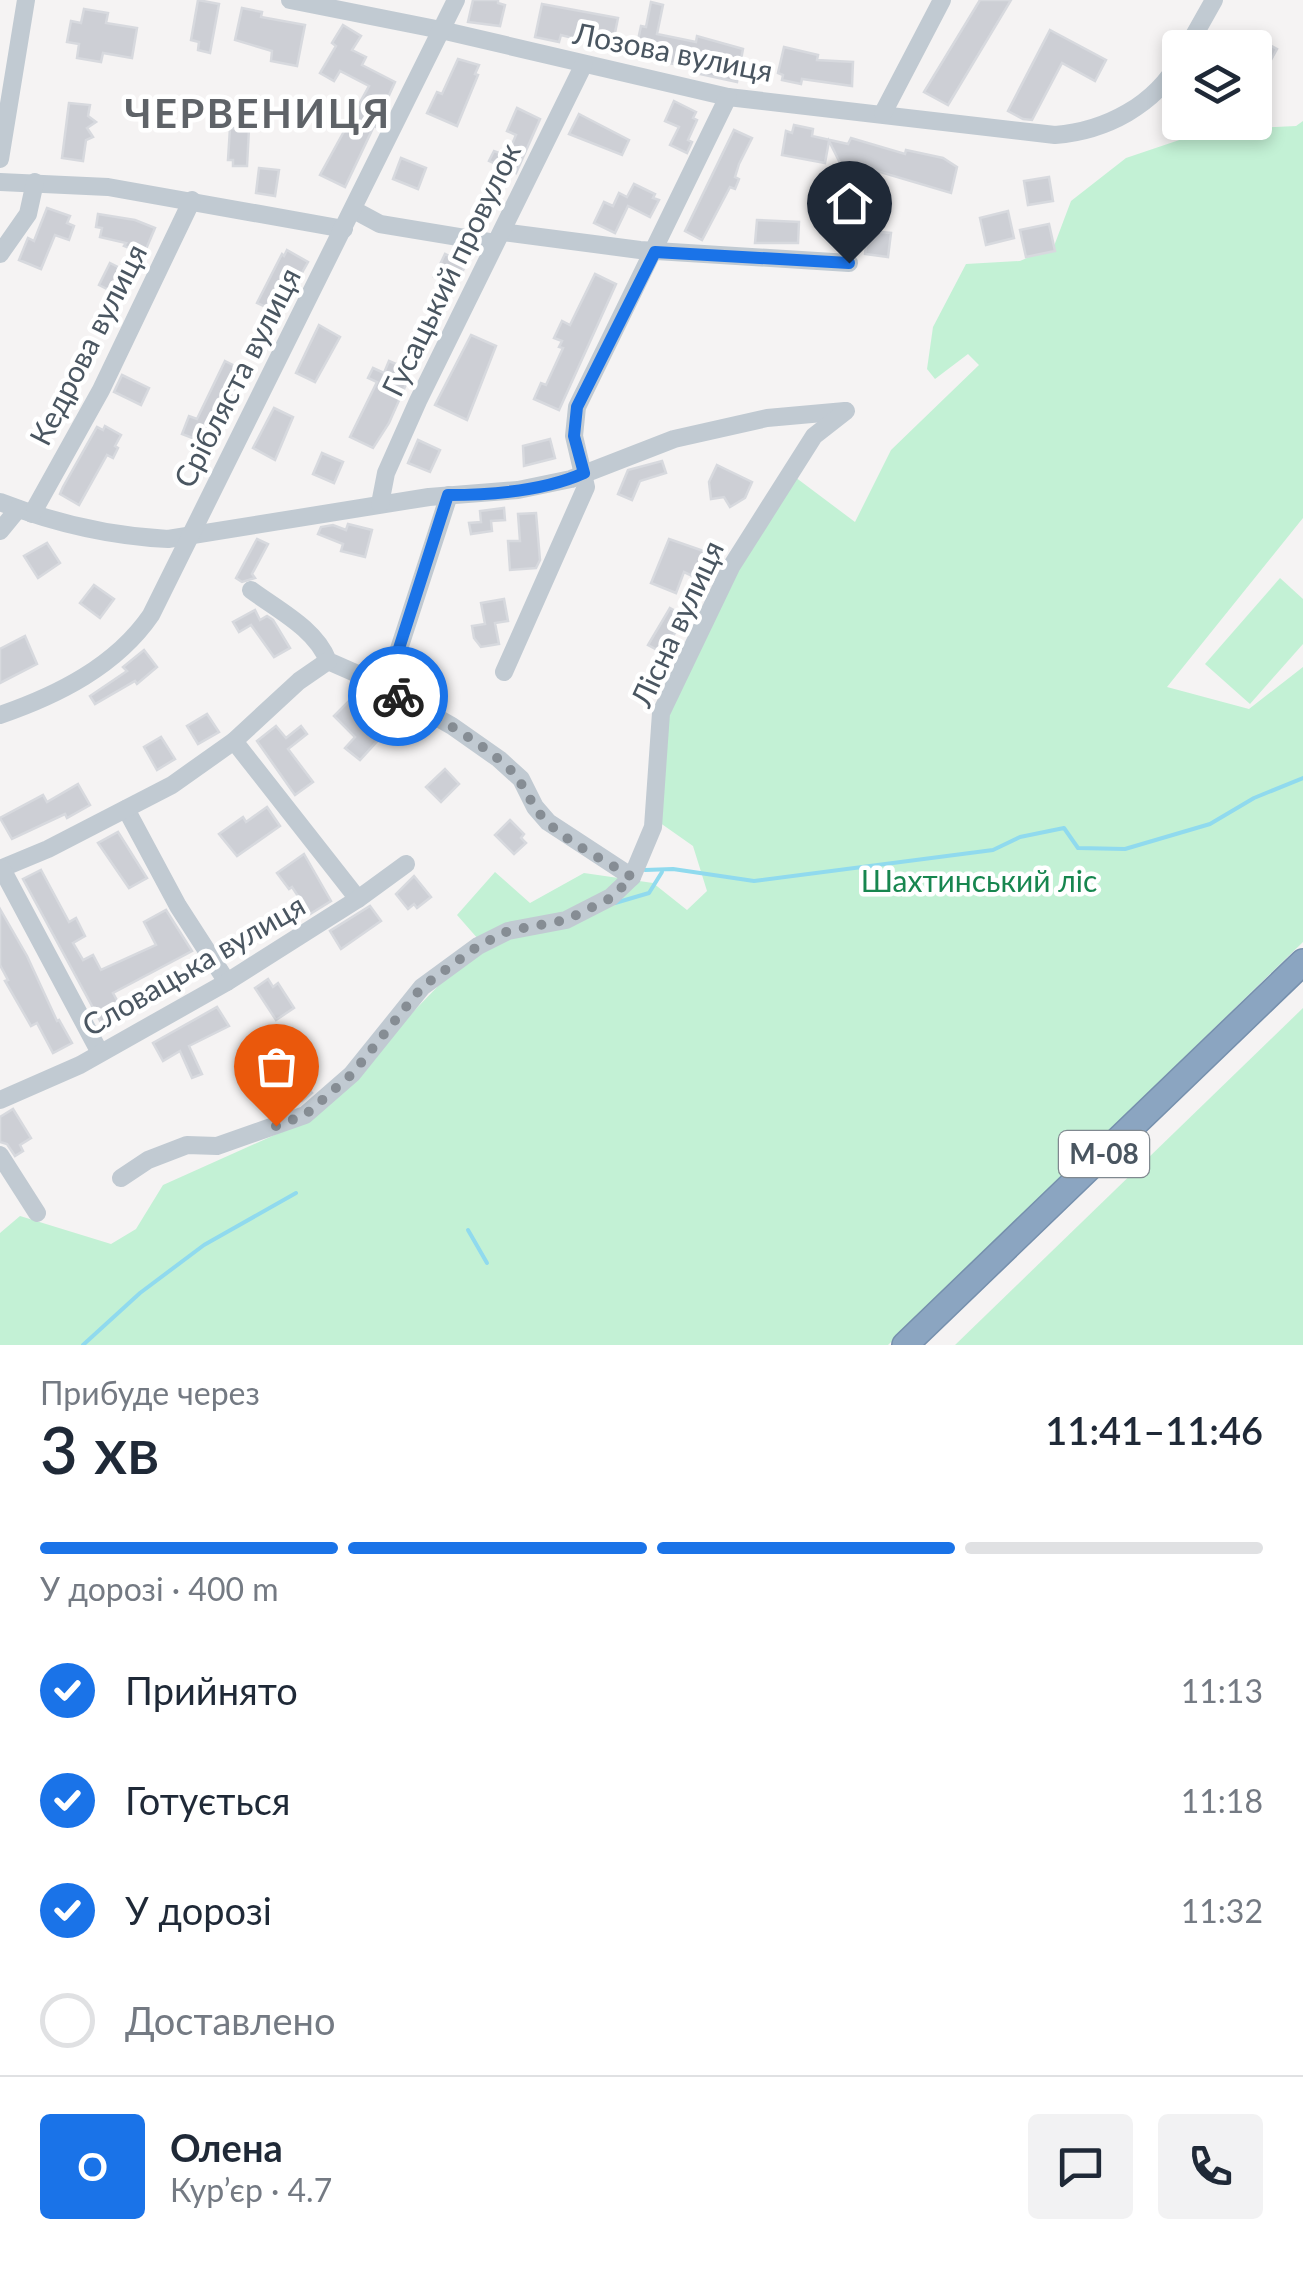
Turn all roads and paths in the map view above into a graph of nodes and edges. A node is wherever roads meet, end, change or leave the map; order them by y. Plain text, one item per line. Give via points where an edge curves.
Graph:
1 (26, 0) edge
2 (290, 0) edge
3 (456, 0) edge
4 (942, 0) edge
5 (1214, 0) edge
6 (441, 30) junction
7 (1197, 30) edge
8 (584, 64) junction
9 (1162, 88) edge
10 (728, 98) junction
11 (883, 113) junction
12 (0, 159) edge
13 (0, 182) edge
14 (35, 182) junction
15 (192, 200) junction
16 (354, 210) junction
17 (344, 229) junction
18 (499, 237) junction
19 (655, 252) junction
20 (0, 254) edge
21 (849, 263) dead end
22 (584, 473) junction
23 (448, 495) junction
24 (0, 502) edge
25 (380, 504) junction
26 (25, 512) junction
27 (0, 531) edge
28 (189, 536) junction
29 (251, 590) dead end
30 (328, 661) junction
31 (504, 672) dead end
32 (386, 689) junction
33 (0, 715) edge
34 (234, 742) junction
35 (126, 809) junction
36 (406, 864) dead end
37 (1, 869) edge
38 (632, 877) junction
39 (358, 899) junction
40 (1303, 962) edge
41 (227, 982) junction
42 (99, 1051) junction
43 (0, 1100) edge
44 (0, 1155) edge
45 (121, 1178) dead end
46 (37, 1214) dead end
47 (905, 1345) edge

1 - 12 street
2 - 6 street, Лозова вулиця
3 - 6 street, Срібляста вулиця
4 - 11 street
5 - 7 street
6 - 8 street, Лозова вулиця
6 - 16 street, Срібляста вулиця
8 - 10 street, Лозова вулиця
8 - 18 street, Гусацький провулок
9 - 11 street, Лозова вулиця via 1098,127 1055,135
10 - 11 street, Лозова вулиця
10 - 19 street
13 - 14 street
14 - 15 street
14 - 20 street via 28,214
15 - 17 street
15 - 26 street, Кедрова вулиця via 101,390
16 - 17 street, Срібляста вулиця
16 - 18 street via 380,224
17 - 28 street, Срібляста вулиця
18 - 19 street
18 - 25 street, Гусацький провулок via 386,473
19 - 21 street
19 - 22 street via 577,407 574,436
22 - 23 street via 490,494
22 - 31 street via 586,487
22 - 38 street, Лісна вулиця via 674,438 767,418 846,411 814,436 730,567 660,713 653,827
23 - 25 street
23 - 32 street
24 - 26 street
25 - 28 street
26 - 27 street, Кедрова вулиця
26 - 28 street via 130,537
28 - 33 street, Срібляста вулиця via 139,633 60,692
29 - 30 street via 302,628
30 - 32 street
30 - 34 street
32 - 38 street via 499,759 521,779 548,822
34 - 35 street
34 - 39 street
35 - 37 street
35 - 41 street
36 - 39 street, Словацька вулиця
37 - 42 street
38 - 45 street, Лісна вулиця via 611,898 566,920 508,931 478,946 422,987 352,1074 305,1115 217,1146 188,1145
39 - 41 street, Словацька вулиця
40 - 47 highway, М-08
41 - 42 street, Словацька вулиця
42 - 43 street, Словацька вулиця
44 - 46 street

